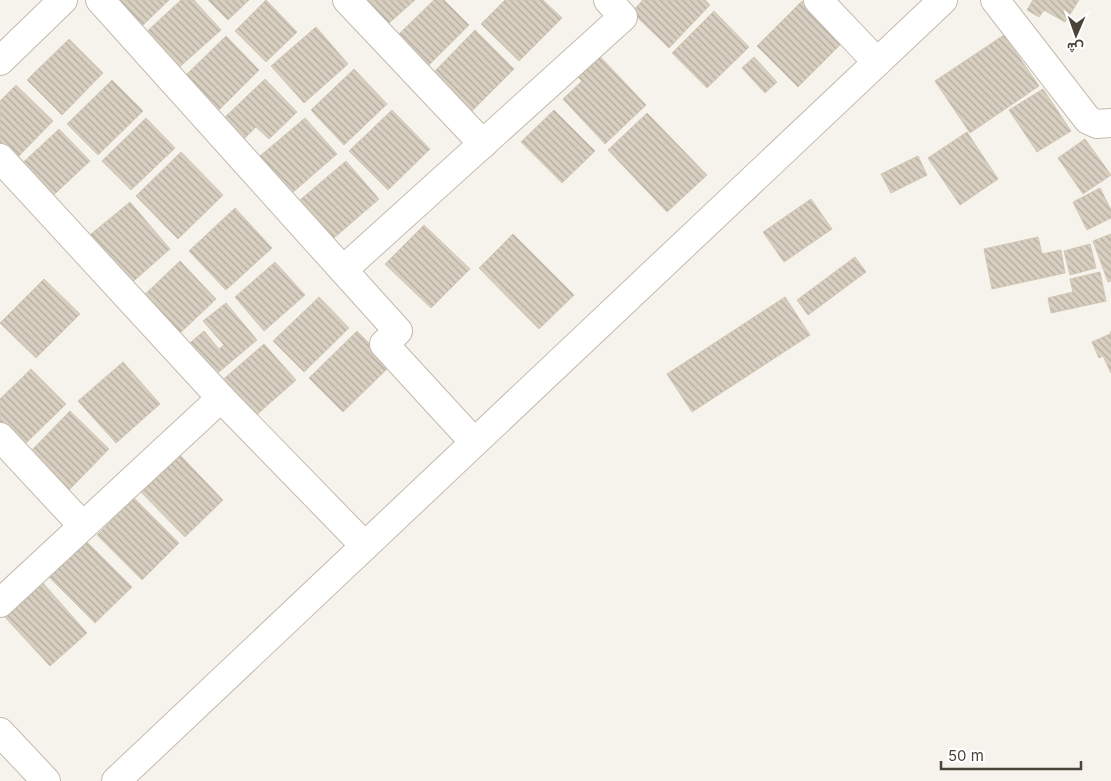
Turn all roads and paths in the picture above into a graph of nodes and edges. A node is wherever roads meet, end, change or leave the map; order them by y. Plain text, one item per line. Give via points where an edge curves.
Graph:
1 (63, 0) edge
2 (100, 0) edge
3 (347, 0) edge
4 (608, 0) edge
5 (818, 0) edge
6 (943, 0) edge
7 (995, 0) edge
8 (0, 61) edge
9 (877, 62) junction
10 (1110, 125) edge
11 (483, 144) junction
12 (0, 158) edge
13 (343, 270) junction
14 (221, 398) junction
15 (0, 437) edge
16 (474, 442) junction
17 (83, 526) junction
18 (365, 546) junction
19 (0, 603) edge
20 (0, 732) edge
21 (46, 781) edge
22 (116, 781) edge

1 - 8 street
2 - 13 street
3 - 11 street
4 - 11 street via 623,17
5 - 9 street
6 - 9 street
7 - 10 street via 1088,120
9 - 16 street
11 - 13 street
12 - 14 street
13 - 16 street via 398,331 384,344
14 - 17 street
14 - 18 street
15 - 17 street
16 - 18 street
17 - 19 street
18 - 22 street
20 - 21 street

